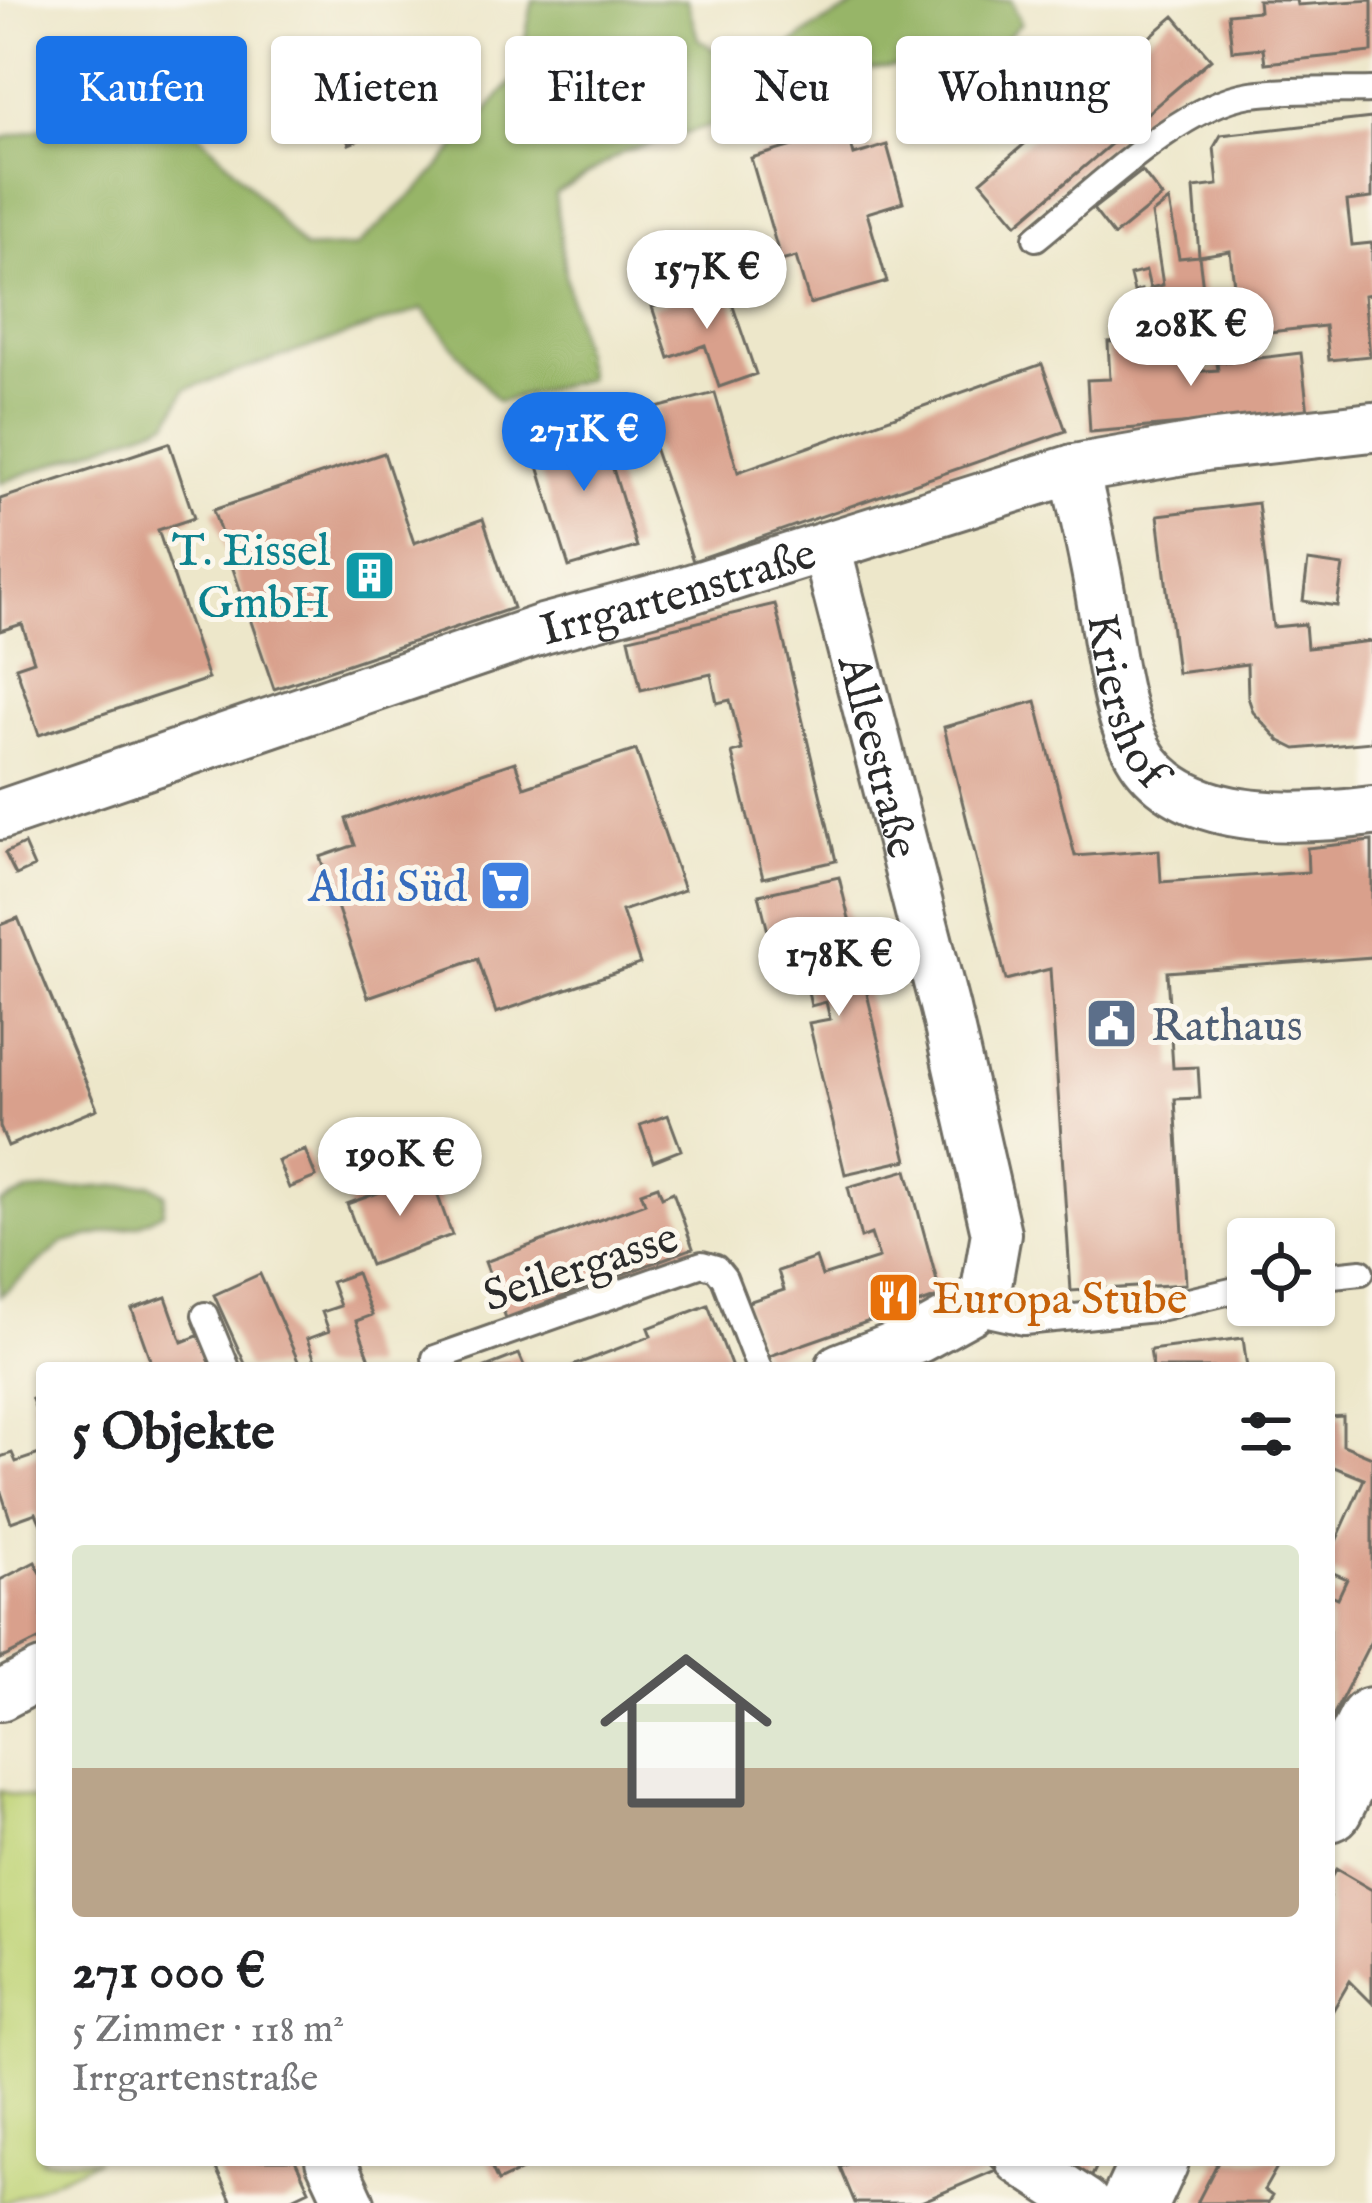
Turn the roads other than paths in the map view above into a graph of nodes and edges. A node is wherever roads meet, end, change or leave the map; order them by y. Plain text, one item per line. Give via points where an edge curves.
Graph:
1 (1372, 90) edge
2 (1036, 238) dead end
3 (1372, 428) edge
4 (1074, 469) junction
5 (826, 547) junction
6 (1372, 811) edge
7 (0, 814) edge
8 (1361, 1272) dead end
9 (1335, 1275) edge
10 (1227, 1292) edge
11 (970, 1310) junction
12 (205, 1315) dead end
13 (435, 1358) dead end
14 (224, 1362) edge
15 (757, 1362) edge
16 (856, 1362) edge
17 (36, 1677) edge
18 (0, 1696) edge
19 (1372, 1720) edge
20 (1335, 1796) edge
21 (333, 2166) edge
22 (1029, 2166) edge
23 (1152, 2166) edge
24 (350, 2203) edge
25 (1084, 2203) edge
26 (1135, 2203) edge

1 - 2 lane via 1250,94 1217,103
3 - 4 street, Irrgartenstraße
4 - 5 street, Irrgartenstraße
4 - 6 street, Kriershof via 1126,722 1146,764 1176,790 1244,814
5 - 7 street, Irrgartenstraße via 543,629
5 - 11 street, Alleestraße via 991,1204 993,1263
8 - 9 lane
10 - 11 lane via 1155,1309 1024,1322
11 - 16 street
12 - 14 lane
13 - 15 lane, Seilergasse via 702,1264 724,1278
17 - 18 street
19 - 20 street
21 - 24 street
22 - 25 street
23 - 26 street

